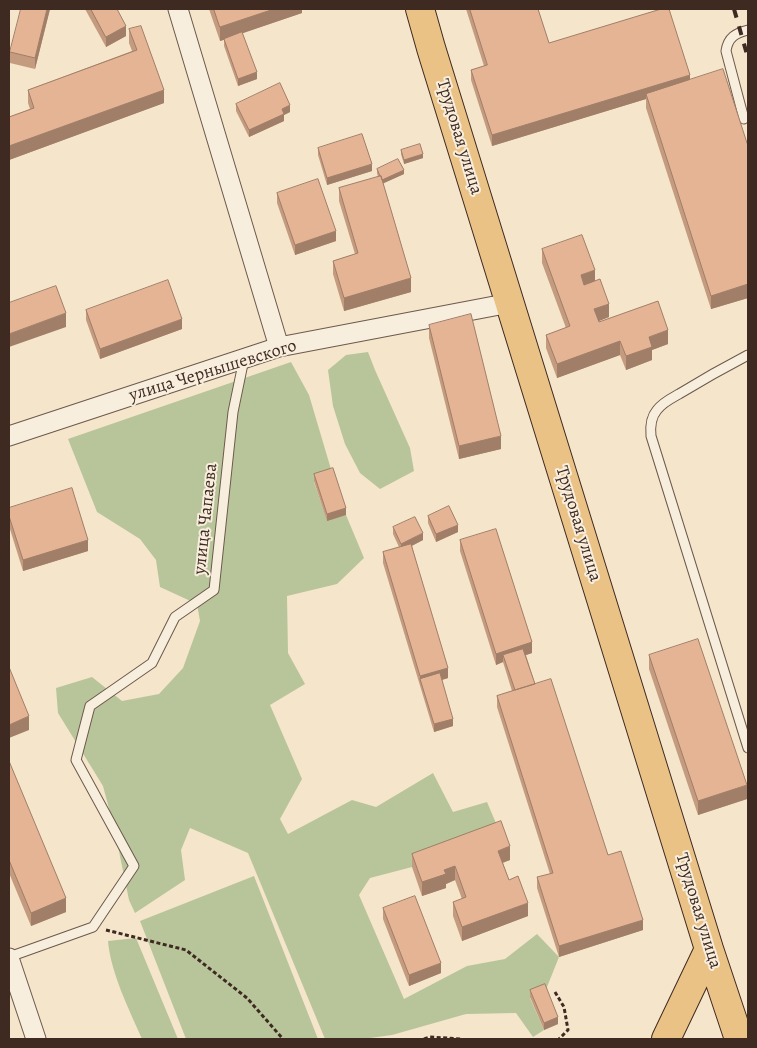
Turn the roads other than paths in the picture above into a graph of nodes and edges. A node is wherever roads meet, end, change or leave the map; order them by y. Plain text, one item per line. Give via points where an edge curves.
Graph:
1 (178, 9) edge
2 (420, 9) edge
3 (748, 30) edge
4 (744, 119) dead end
5 (510, 303) junction
6 (279, 347) junction
7 (748, 356) edge
8 (244, 359) junction
9 (9, 436) edge
10 (748, 748) edge
11 (709, 949) junction
12 (9, 958) edge
13 (36, 1039) edge
14 (666, 1039) edge
15 (739, 1039) edge

1 - 6 street
2 - 5 main road, Трудовая улица
3 - 4 lane via 733,35 726,51
5 - 6 street, улица Чернышевского
5 - 11 main road, Трудовая улица
6 - 8 street, улица Чернышевского
7 - 10 lane via 665,402 653,416 650,429
8 - 9 street, улица Чернышевского
8 - 12 lane, улица Чапаева via 234,412 214,590 176,617 152,663 90,706 76,760 134,866 94,927
11 - 14 main road
11 - 15 main road, Трудовая улица
12 - 13 street

